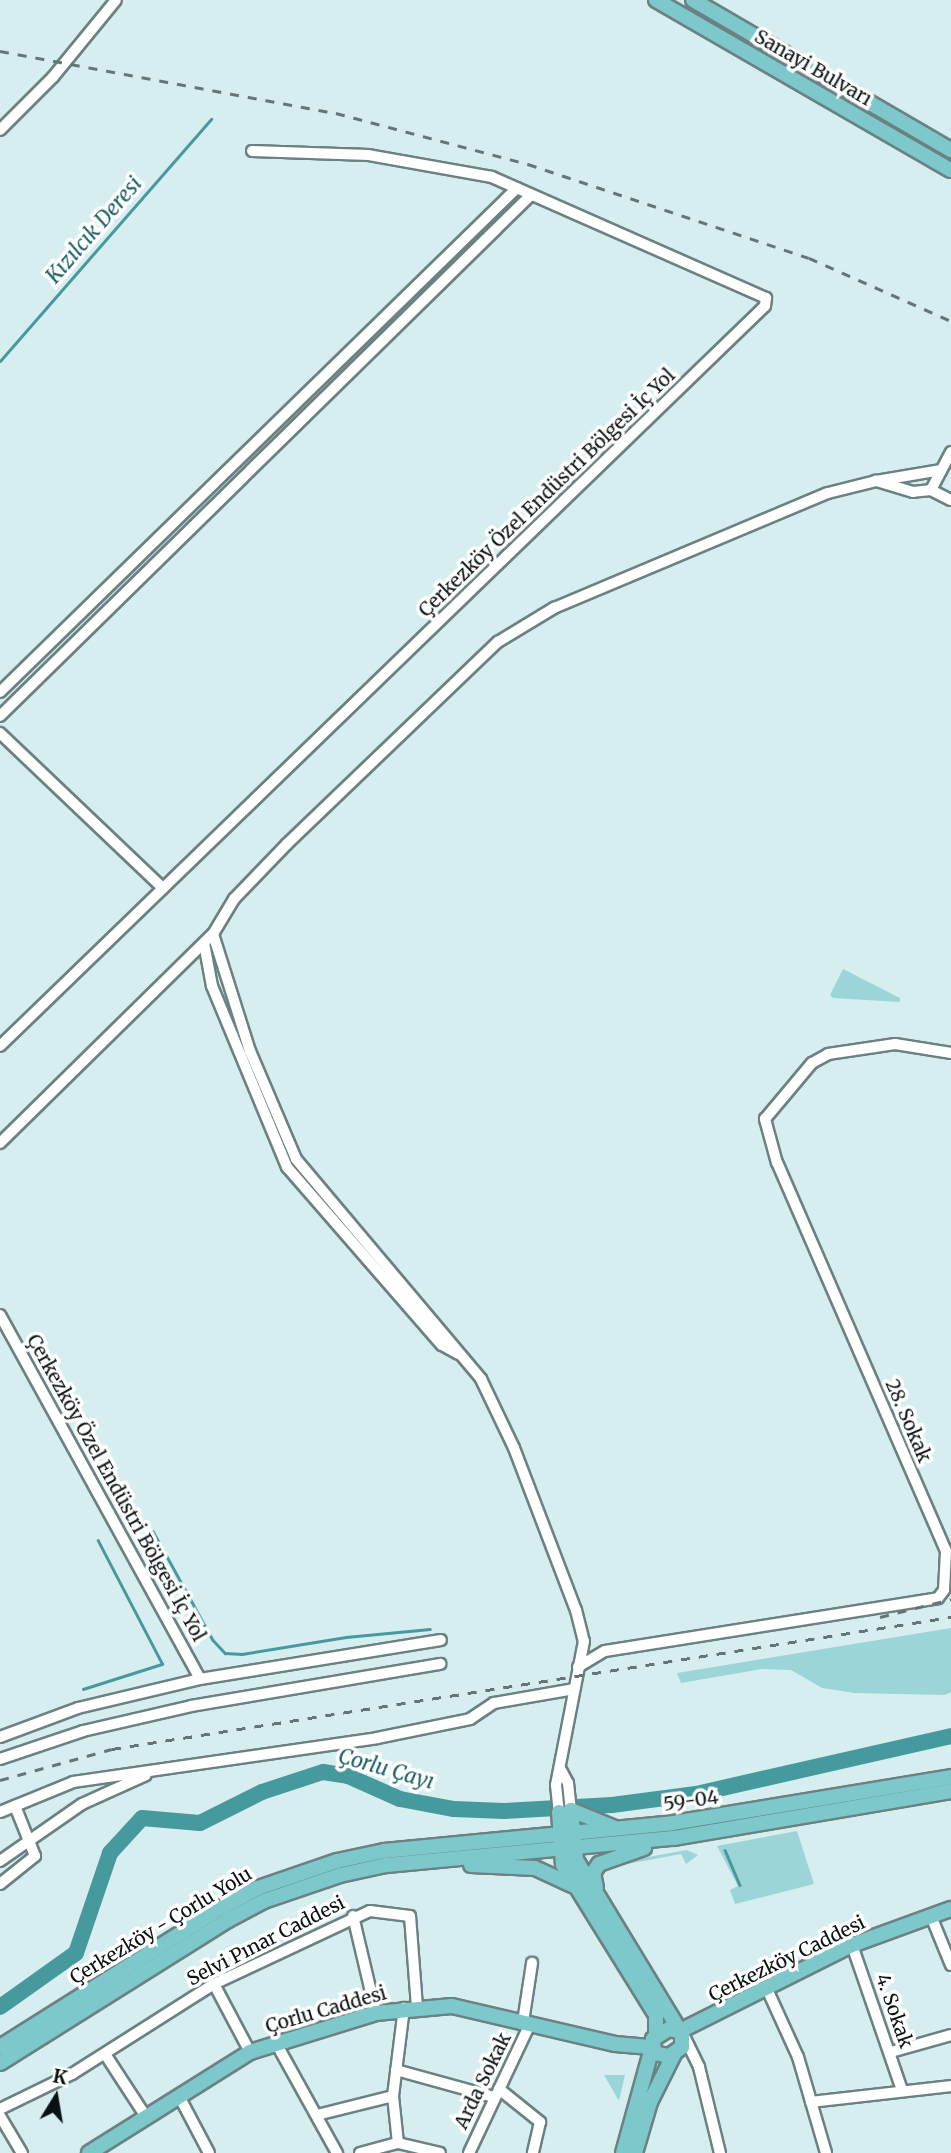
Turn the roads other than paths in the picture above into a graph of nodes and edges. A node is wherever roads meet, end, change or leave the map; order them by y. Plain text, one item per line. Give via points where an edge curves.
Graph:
1 (116, 0) edge
2 (656, 0) edge
3 (693, 0) edge
4 (0, 130) edge
5 (951, 150) edge
6 (252, 151) dead end
7 (951, 170) edge
8 (517, 188) junction
9 (531, 195) junction
10 (951, 452) edge
11 (942, 470) junction
12 (876, 481) junction
13 (931, 490) junction
14 (951, 500) edge
15 (0, 692) edge
16 (0, 716) edge
17 (0, 733) edge
18 (163, 888) junction
19 (213, 934) junction
20 (204, 943) junction
21 (0, 1046) edge
22 (951, 1053) edge
23 (0, 1143) edge
24 (0, 1315) edge
25 (464, 1357) junction
26 (441, 1640) dead end
27 (440, 1664) dead end
28 (578, 1667) junction
29 (201, 1679) junction
30 (574, 1689) junction
31 (0, 1737) edge
32 (0, 1759) edge
33 (161, 1768) junction
34 (951, 1777) edge
35 (951, 1791) edge
36 (15, 1805) junction
37 (565, 1811) junction
38 (0, 1812) edge
39 (620, 1829) junction
40 (521, 1839) junction
41 (674, 1839) junction
42 (29, 1841) junction
43 (568, 1843) junction
44 (434, 1853) junction
45 (0, 1861) edge
46 (0, 1884) edge
47 (596, 1903) junction
48 (951, 1909) edge
49 (353, 1916) junction
50 (931, 1916) junction
51 (852, 1945) junction
52 (532, 1963) dead end
53 (951, 1965) edge
54 (214, 1984) junction
55 (767, 1989) junction
56 (411, 2007) junction
57 (376, 2013) junction
58 (527, 2023) junction
59 (685, 2033) junction
60 (951, 2035) edge
61 (276, 2043) junction
62 (649, 2044) junction
63 (0, 2047) edge
64 (250, 2052) junction
65 (891, 2052) junction
66 (104, 2054) junction
67 (674, 2054) junction
68 (0, 2063) edge
69 (699, 2067) junction
70 (397, 2070) junction
71 (951, 2086) edge
72 (902, 2090) junction
73 (496, 2093) junction
74 (179, 2096) junction
75 (393, 2096) junction
76 (811, 2102) junction
77 (0, 2109) edge
78 (317, 2115) junction
79 (0, 2116) edge
80 (146, 2117) junction
81 (398, 2143) junction
82 (109, 2147) edge
83 (22, 2153) edge
84 (89, 2153) edge
85 (209, 2153) edge
86 (337, 2153) edge
87 (360, 2153) edge
88 (440, 2153) edge
89 (469, 2153) edge
90 (533, 2153) edge
91 (623, 2153) edge
92 (635, 2153) edge
93 (720, 2153) edge
94 (826, 2153) edge

1 - 4 street via 53,77
2 - 7 main road, Sanayi Bulvarı
3 - 5 main road, Sanayi Bulvarı
6 - 8 street, Çerkezköy Özel Endüstri Bölgesi İç Yol via 369,155 492,177
8 - 9 street, Çerkezköy Özel Endüstri Bölgesi İç Yol
8 - 15 street
9 - 16 street
9 - 18 street, Çerkezköy Özel Endüstri Bölgesi İç Yol via 766,298 765,306
10 - 11 street
11 - 12 street
11 - 13 street
12 - 13 street via 914,492
12 - 19 street via 828,494 526,622 498,642 287,844 234,899
13 - 14 street
17 - 18 street
18 - 21 street, Çerkezköy Özel Endüstri Bölgesi İç Yol
19 - 20 street
19 - 25 street via 250,1051 296,1159
20 - 23 street
20 - 25 street via 212,986 287,1167 442,1345
22 - 28 street, 28. Sokak via 895,1044 828,1055 812,1063 765,1119 777,1163 946,1551 944,1590 938,1598 606,1651
24 - 29 street, Çerkezköy Özel Endüstri Bölgesi İç Yol
25 - 28 street via 481,1379 514,1448 576,1610 584,1641
26 - 29 street
27 - 32 street via 191,1706 83,1731
28 - 30 street
29 - 31 street via 78,1708
30 - 33 street via 494,1703 471,1719 377,1738
30 - 37 street via 561,1770
33 - 36 street via 73,1782
33 - 42 street via 82,1804
34 - 39 main road, 59-04 / 59-04
35 - 41 main road, 59-04
36 - 38 street
36 - 42 street
37 - 39 main road
37 - 40 main road
37 - 43 main road
39 - 43 main road, 59-04 / 59-04
40 - 43 main road, 59-04 / 59-04
40 - 44 main road, 59-04 / 59-04
41 - 43 main road, 59-04
41 - 47 main road via 599,1864 593,1877
42 - 45 street
42 - 46 street via 35,1856
43 - 44 main road, 59-04
43 - 47 main road via 563,1865
44 - 47 main road via 548,1871
44 - 63 main road, Çerkezköy - Çorlu Yolu / 59-04 via 337,1861 258,1888
44 - 68 main road, 59-04 via 340,1875 264,1901
47 - 59 main road
47 - 62 main road via 656,2015
48 - 50 main road, Çerkezköy Caddesi
49 - 54 street, Selvi Pınar Caddesi
49 - 56 street, Selvi Pınar Caddesi via 370,1911 410,1916
49 - 57 street
50 - 51 main road, Çerkezköy Caddesi
50 - 53 street
51 - 55 main road, Çerkezköy Caddesi
51 - 65 street, 4. Sokak
52 - 58 street, Arda Sokak
54 - 64 street
54 - 66 street, Selvi Pınar Caddesi
55 - 59 main road, Çerkezköy Caddesi
55 - 76 street via 798,2057
56 - 57 main road, Çorlu Caddesi
56 - 58 main road, Çorlu Caddesi via 452,2006
56 - 70 street
57 - 61 main road, Çorlu Caddesi
58 - 62 main road, Çorlu Caddesi via 615,2044
58 - 73 street, Arda Sokak
59 - 62 main road via 669,2029
59 - 67 main road
59 - 69 street
60 - 65 street
61 - 64 main road, Çorlu Caddesi
61 - 78 street
62 - 67 main road via 663,2057
62 - 91 main road
64 - 74 main road, Çorlu Caddesi
65 - 72 street, 4. Sokak
66 - 77 street, Selvi Pınar Caddesi
66 - 80 street
67 - 69 street via 688,2056
67 - 92 main road via 650,2102
69 - 93 street
70 - 73 street
70 - 75 street
71 - 72 street
72 - 76 street
73 - 89 street, Arda Sokak
73 - 90 street via 540,2122
74 - 80 main road, Çorlu Caddesi
74 - 85 street
75 - 78 street
75 - 81 street
76 - 94 street
78 - 86 street
79 - 83 street
80 - 82 main road, Çorlu Caddesi
81 - 87 street
81 - 88 street
82 - 84 main road, Çorlu Caddesi

